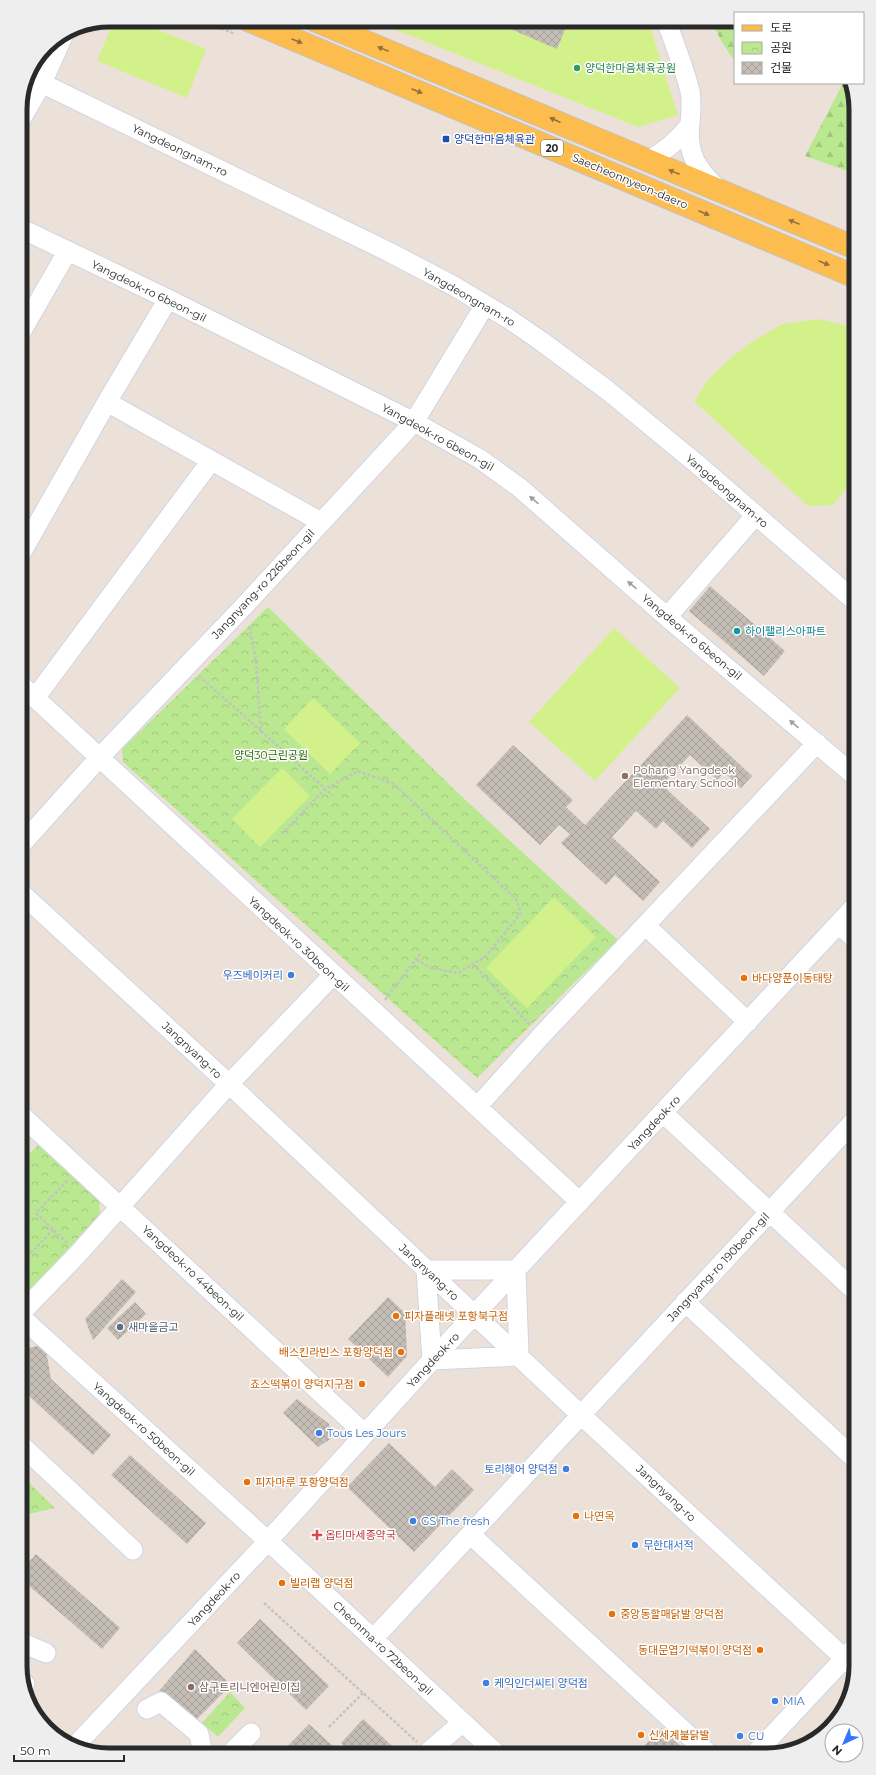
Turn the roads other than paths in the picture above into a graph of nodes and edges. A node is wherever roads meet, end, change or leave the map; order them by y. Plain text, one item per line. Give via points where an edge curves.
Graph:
1 (265, 27) edge
2 (331, 27) edge
3 (668, 27) edge
4 (57, 46) edge
5 (35, 80) edge
6 (28, 100) edge
7 (690, 124) junction
8 (648, 162) junction
9 (722, 191) junction
10 (27, 232) edge
11 (849, 245) edge
12 (67, 252) junction
13 (849, 274) edge
14 (168, 299) junction
15 (485, 304) junction
16 (27, 322) edge
17 (107, 402) junction
18 (414, 422) junction
19 (212, 461) junction
20 (755, 516) junction
21 (321, 522) junction
22 (27, 543) edge
23 (849, 596) edge
24 (667, 617) junction
25 (27, 691) edge
26 (35, 698) junction
27 (817, 743) junction
28 (99, 758) junction
29 (849, 771) edge
30 (27, 838) edge
31 (27, 898) edge
32 (849, 913) edge
33 (839, 924) junction
34 (646, 926) junction
35 (849, 933) edge
36 (333, 975) junction
37 (748, 1022) junction
38 (229, 1084) junction
39 (477, 1107) junction
40 (663, 1113) junction
41 (27, 1120) edge
42 (849, 1126) edge
43 (580, 1202) junction
44 (120, 1206) junction
45 (769, 1212) junction
46 (426, 1270) junction
47 (516, 1270) junction
48 (849, 1285) edge
49 (685, 1302) junction
50 (27, 1308) edge
51 (474, 1315) junction
52 (27, 1321) edge
53 (519, 1356) junction
54 (432, 1360) junction
55 (581, 1415) junction
56 (365, 1434) junction
57 (27, 1451) edge
58 (849, 1454) edge
59 (471, 1534) junction
60 (268, 1541) junction
61 (133, 1550) dead end
62 (373, 1639) junction
63 (27, 1645) edge
64 (46, 1653) dead end
65 (849, 1654) edge
66 (849, 1660) edge
67 (147, 1709) dead end
68 (462, 1722) junction
69 (251, 1733) dead end
70 (79, 1742) edge
71 (202, 1748) edge
72 (236, 1748) edge
73 (434, 1748) edge
74 (490, 1748) edge
75 (702, 1748) edge
76 (761, 1748) edge

1 -> 13 main road, Saecheonnyeon-daero / 20
8 -> 2 main road, 20 via 541,114
3 - 7 street via 690,90
4 - 5 street
5 - 6 street
5 - 15 street, Yangdeongnam-ro via 386,251
7 - 8 street via 667,150
7 - 9 street via 690,145 697,166
9 -> 8 main road, 20
11 -> 9 main road, 20
10 - 12 street, Yangdeok-ro 6beon-gil
12 - 14 street, Yangdeok-ro 6beon-gil
12 - 16 street
14 - 17 street
14 - 18 street, Yangdeok-ro 6beon-gil
15 - 18 street, Jangnyang-ro 226beon-gil
15 - 20 street, Yangdeongnam-ro via 541,340 607,390
17 - 19 street
17 - 22 street
18 - 21 street, Jangnyang-ro 226beon-gil
24 -> 18 street, Yangdeok-ro 6beon-gil via 520,488 480,459
19 - 21 street
19 - 26 street
20 - 23 street, Yangdeongnam-ro
20 - 24 street
21 - 28 street, Jangnyang-ro 226beon-gil
27 -> 24 street, Yangdeok-ro 6beon-gil
25 - 26 street, Yangdeok-ro 30beon-gil
26 - 28 street, Yangdeok-ro 30beon-gil
27 - 29 street, Yangdeok-ro 6beon-gil
27 - 34 street
28 - 30 street, Jangnyang-ro 226beon-gil
28 - 36 street, Yangdeok-ro 30beon-gil
31 - 38 street, Jangnyang-ro
32 - 33 street, Yangdeok-ro
33 - 35 street
33 - 37 street, Yangdeok-ro
34 - 37 street
34 - 39 street
36 - 38 street
36 - 39 street, Yangdeok-ro 30beon-gil
37 - 40 street, Yangdeok-ro
38 - 44 street
38 - 46 street, Jangnyang-ro
39 - 43 street, Yangdeok-ro 30beon-gil
40 - 43 street, Yangdeok-ro
40 - 45 street
41 - 44 street, Yangdeok-ro 44beon-gil
42 - 45 street, Jangnyang-ro 190beon-gil
43 - 47 street, Yangdeok-ro
44 - 50 street
44 - 56 street, Yangdeok-ro 44beon-gil
45 - 48 street
45 - 49 street, Jangnyang-ro 190beon-gil
46 - 47 street
46 - 51 street, Jangnyang-ro
46 - 54 street
47 - 51 street, Yangdeok-ro
47 - 53 street
49 - 55 street, Jangnyang-ro 190beon-gil
49 - 58 street
51 - 53 street, Jangnyang-ro
51 - 54 street, Yangdeok-ro
52 - 60 street, Yangdeok-ro 50beon-gil
53 - 54 street
53 - 55 street, Jangnyang-ro
54 - 56 street, Yangdeok-ro
55 - 59 street, Jangnyang-ro 190beon-gil
55 - 65 street, Jangnyang-ro
56 - 60 street, Yangdeok-ro
57 - 61 street
59 - 62 street, Jangnyang-ro 190beon-gil
59 - 75 street
60 - 62 street, Cheonma-ro 72beon-gil
60 - 70 street, Yangdeok-ro
62 - 68 street, Cheonma-ro 72beon-gil
63 - 64 street
66 - 76 street
67 - 71 street via 161,1702 199,1734
68 - 73 street
68 - 74 street, Cheonma-ro 72beon-gil
69 - 72 street

